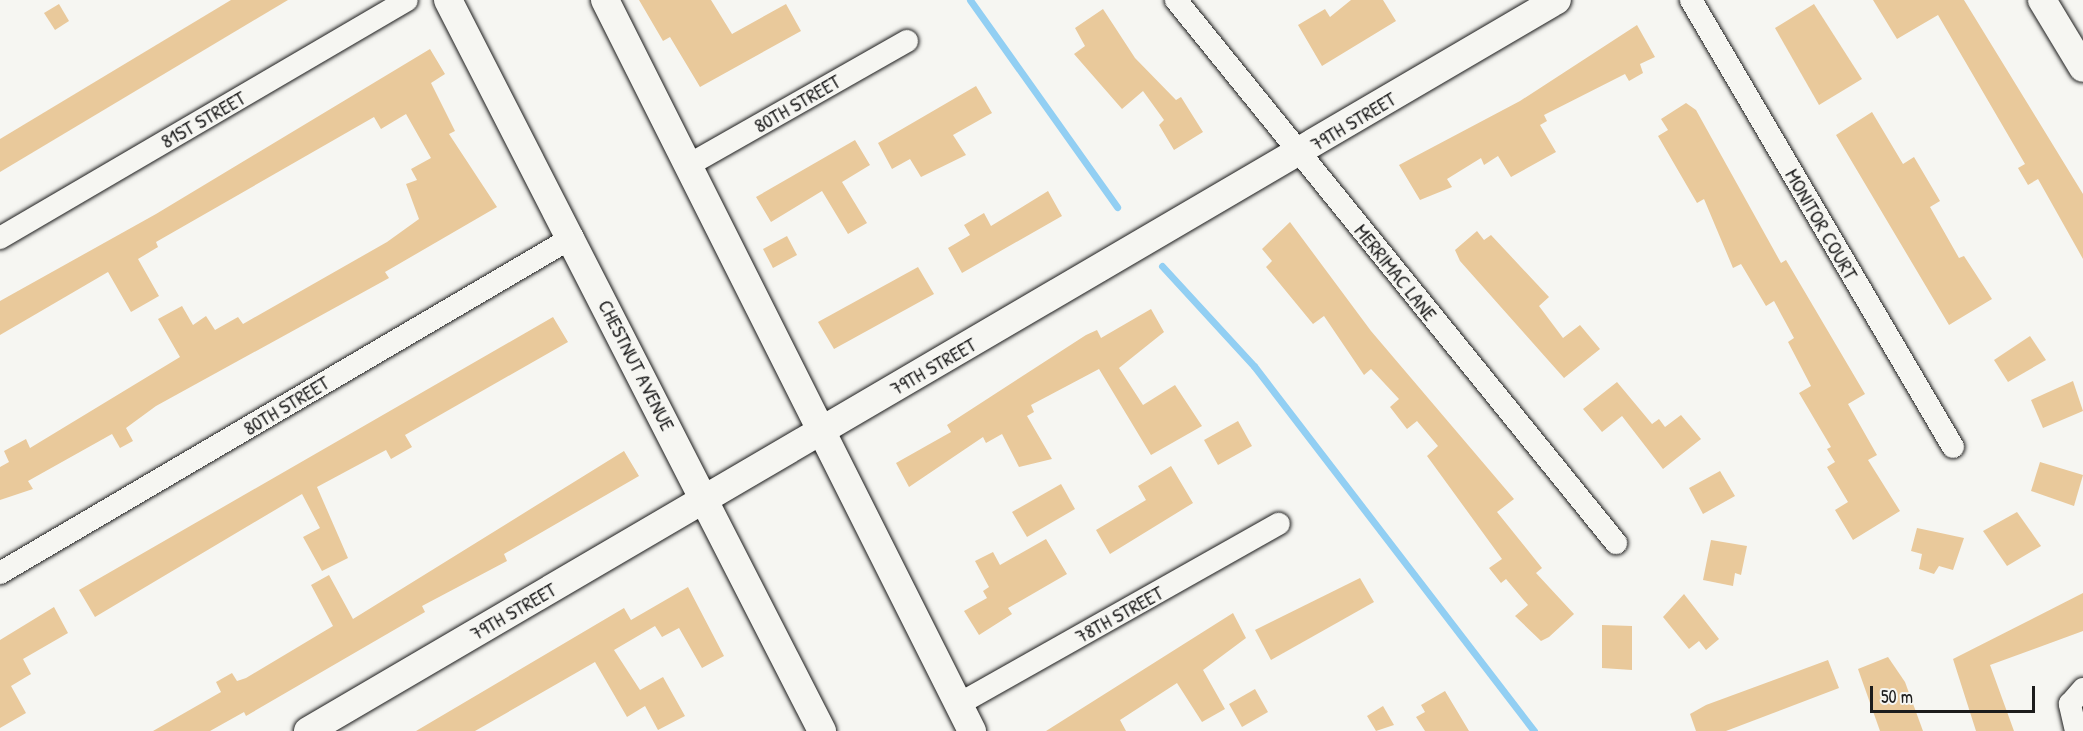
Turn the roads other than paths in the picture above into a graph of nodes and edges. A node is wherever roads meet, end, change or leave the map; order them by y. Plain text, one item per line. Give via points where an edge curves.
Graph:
1 (407, 0) edge
2 (448, 0) edge
3 (605, 0) edge
4 (1176, 0) edge
5 (1557, 0) edge
6 (1691, 0) edge
7 (2043, 0) edge
8 (907, 40) dead end
9 (2083, 68) edge
10 (1299, 153) junction
11 (687, 166) junction
12 (573, 237) junction
13 (0, 238) edge
14 (821, 431) junction
15 (1953, 447) dead end
16 (706, 499) junction
17 (1279, 524) dead end
18 (1616, 543) dead end
19 (0, 573) edge
20 (2083, 689) edge
21 (959, 704) junction
22 (308, 731) edge
23 (822, 731) edge
24 (972, 731) edge
25 (2076, 731) edge

1 - 13 street, 81ST STREET
2 - 12 street, CHESTNUT AVENUE
3 - 11 street
4 - 10 street, MERRIMAC LANE
5 - 10 street, 79TH STREET
6 - 15 street, MONITOR COURT
7 - 9 street
8 - 11 street, 80TH STREET
10 - 14 street, 79TH STREET
10 - 18 street, MERRIMAC LANE
11 - 14 street
12 - 16 street, CHESTNUT AVENUE
12 - 19 street, 80TH STREET
14 - 16 street, 79TH STREET
14 - 21 street
16 - 22 street, 79TH STREET
16 - 23 street, CHESTNUT AVENUE
17 - 21 street, 78TH STREET
20 - 25 street via 2070,704
21 - 24 street

